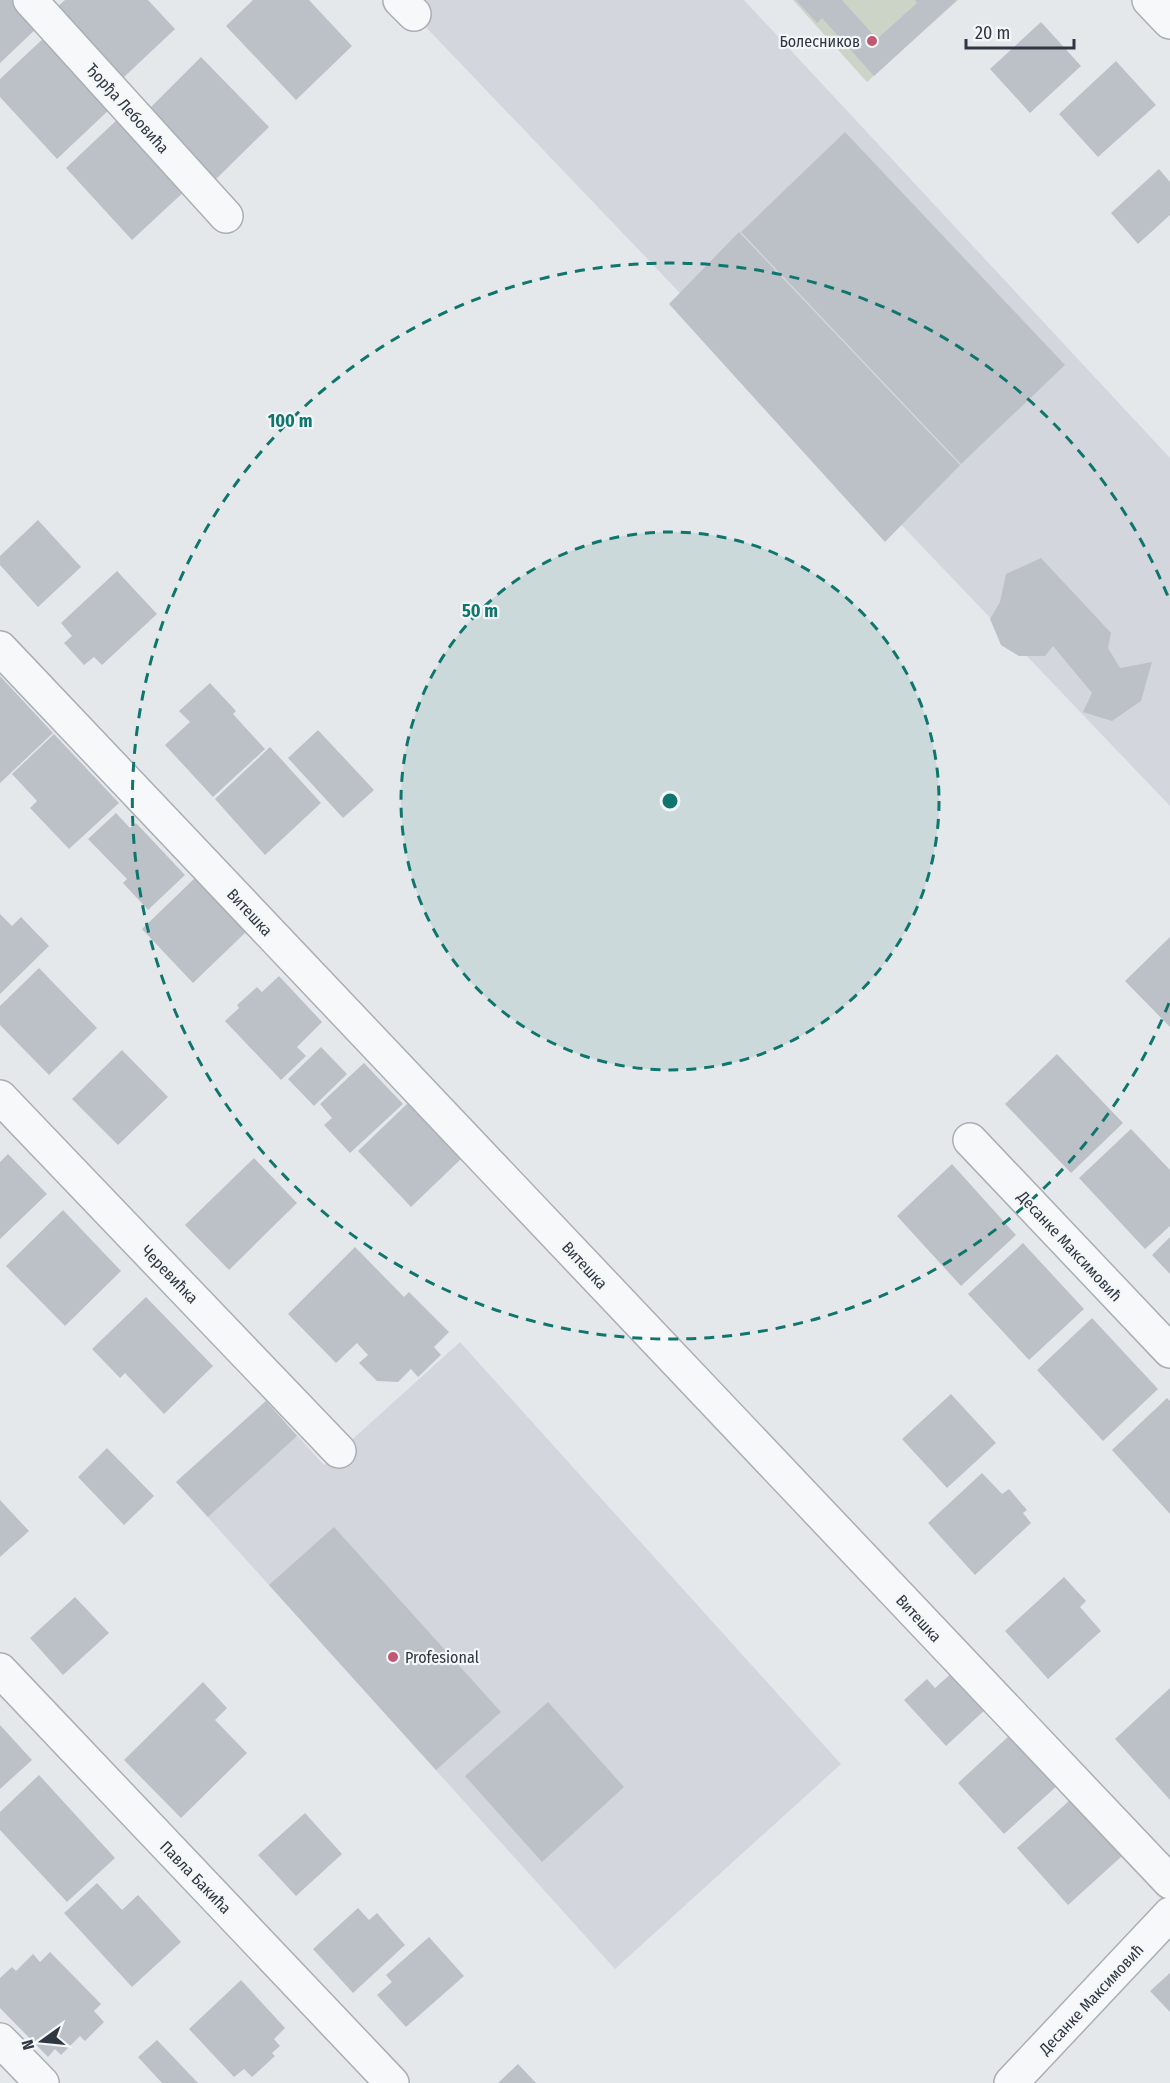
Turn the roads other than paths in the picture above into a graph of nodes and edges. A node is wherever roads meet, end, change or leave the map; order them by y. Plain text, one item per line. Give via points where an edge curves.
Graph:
1 (30, 0) edge
2 (1149, 0) edge
3 (1170, 22) edge
4 (226, 216) dead end
5 (0, 648) edge
6 (0, 1097) edge
7 (970, 1140) dead end
8 (1170, 1352) edge
9 (339, 1451) dead end
10 (0, 1670) edge
11 (1170, 1882) edge
12 (1170, 1914) edge
13 (0, 2040) edge
14 (1024, 2078) edge
15 (42, 2083) edge
16 (392, 2083) edge

1 - 4 street, Ђорђа Лебовића
2 - 3 street
5 - 11 street, Витешка
6 - 9 street, Черевићка
7 - 8 street, Десанке Максимовић
10 - 16 street, Павла Бакића
12 - 14 street, Десанке Максимовић
13 - 15 street

